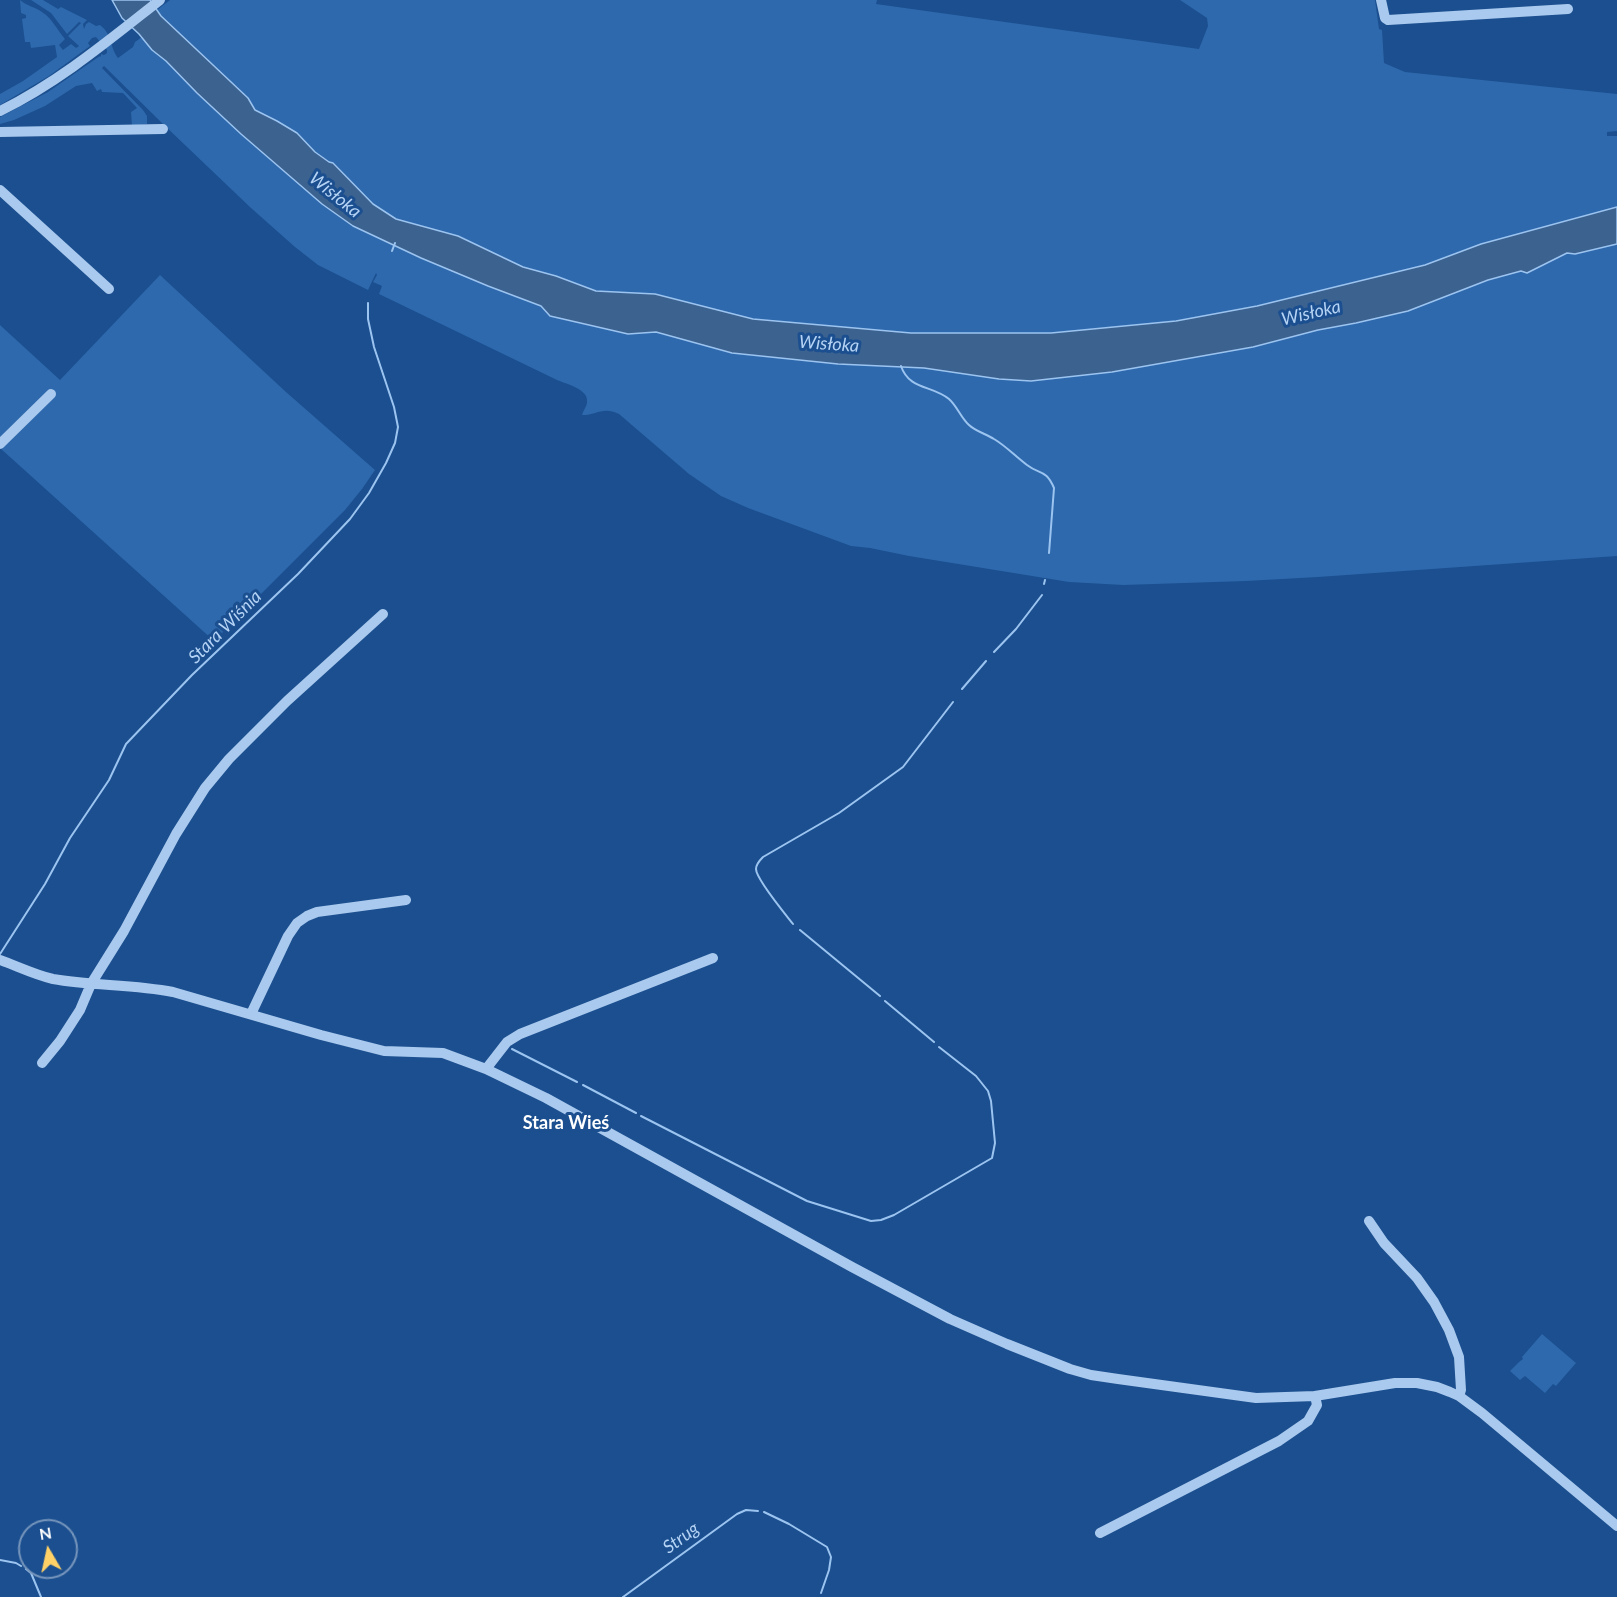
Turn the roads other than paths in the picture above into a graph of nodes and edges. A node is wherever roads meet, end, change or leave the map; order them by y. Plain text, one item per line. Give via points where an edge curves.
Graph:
1 (160, 0) edge
2 (1381, 0) edge
3 (1568, 9) dead end
4 (0, 111) edge
5 (164, 129) dead end
6 (0, 132) edge
7 (0, 190) edge
8 (109, 289) dead end
9 (51, 394) dead end
10 (0, 444) edge
11 (383, 614) dead end
12 (406, 900) dead end
13 (713, 958) dead end
14 (1, 960) edge
15 (91, 984) junction
16 (251, 1014) junction
17 (42, 1063) dead end
18 (486, 1069) junction
19 (1369, 1221) dead end
20 (1315, 1396) junction
21 (1459, 1396) junction
22 (1617, 1526) edge
23 (1100, 1533) dead end

1 - 4 street via 45,87
2 - 3 street via 1385,18 1394,20
5 - 6 street
7 - 8 street
9 - 10 street
11 - 15 street via 287,701 205,788
12 - 16 street via 317,912 297,923
13 - 18 street via 520,1034 507,1042
14 - 15 street via 50,978
15 - 16 street via 154,988
15 - 17 street via 80,1010
16 - 18 street via 384,1051 443,1053
18 - 20 street via 950,1319 1070,1369 1256,1398
19 - 21 street via 1417,1278 1449,1330 1459,1357
20 - 21 street via 1416,1383
20 - 23 street via 1317,1405 1308,1421 1279,1441
21 - 22 street

